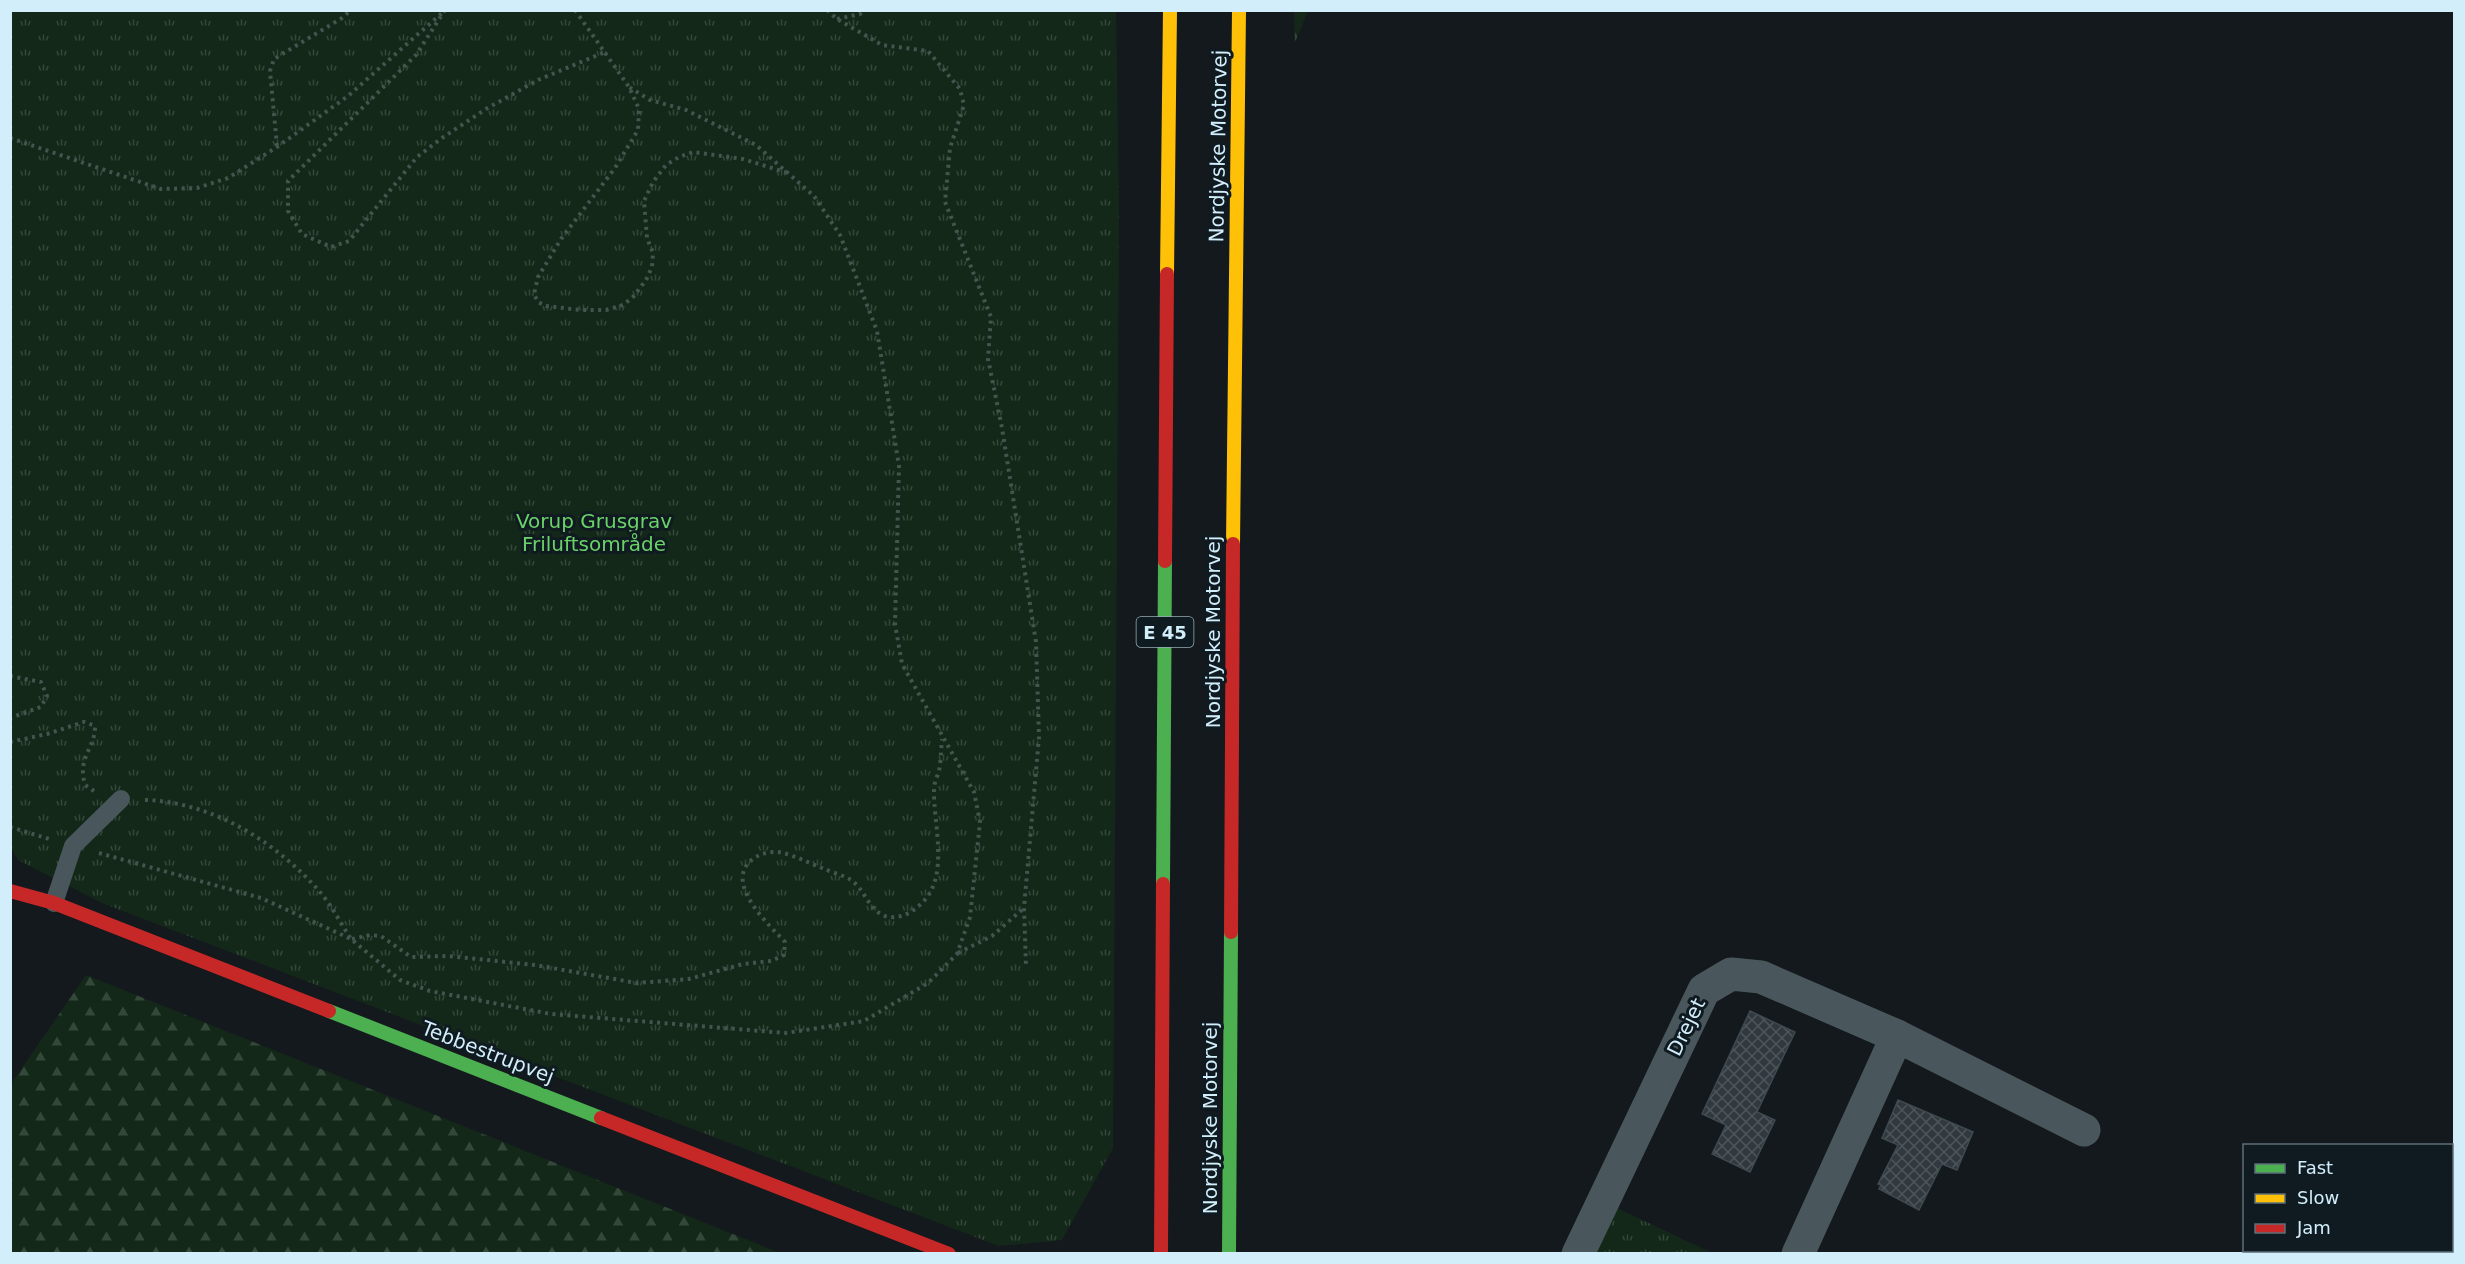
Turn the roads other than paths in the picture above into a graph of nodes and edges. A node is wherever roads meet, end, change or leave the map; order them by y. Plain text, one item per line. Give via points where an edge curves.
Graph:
1 (1170, 10) edge
2 (1239, 10) edge
3 (121, 799) road end
4 (10, 891) edge
5 (54, 903) junction
6 (1897, 1036) junction
7 (2084, 1130) dead end
8 (949, 1254) edge
9 (1161, 1254) edge
10 (1229, 1254) edge
11 (1578, 1254) edge
12 (1798, 1254) edge

1 - 9 main road, E 45
2 - 10 main road, Nordjyske Motorvej
3 - 5 lane via 73,846
4 - 5 main road, Tebbestrupvej
5 - 8 main road, Tebbestrupvej
6 - 7 street, Drejet
6 - 11 street, Drejet via 1761,977 1731,974 1704,990
6 - 12 street

